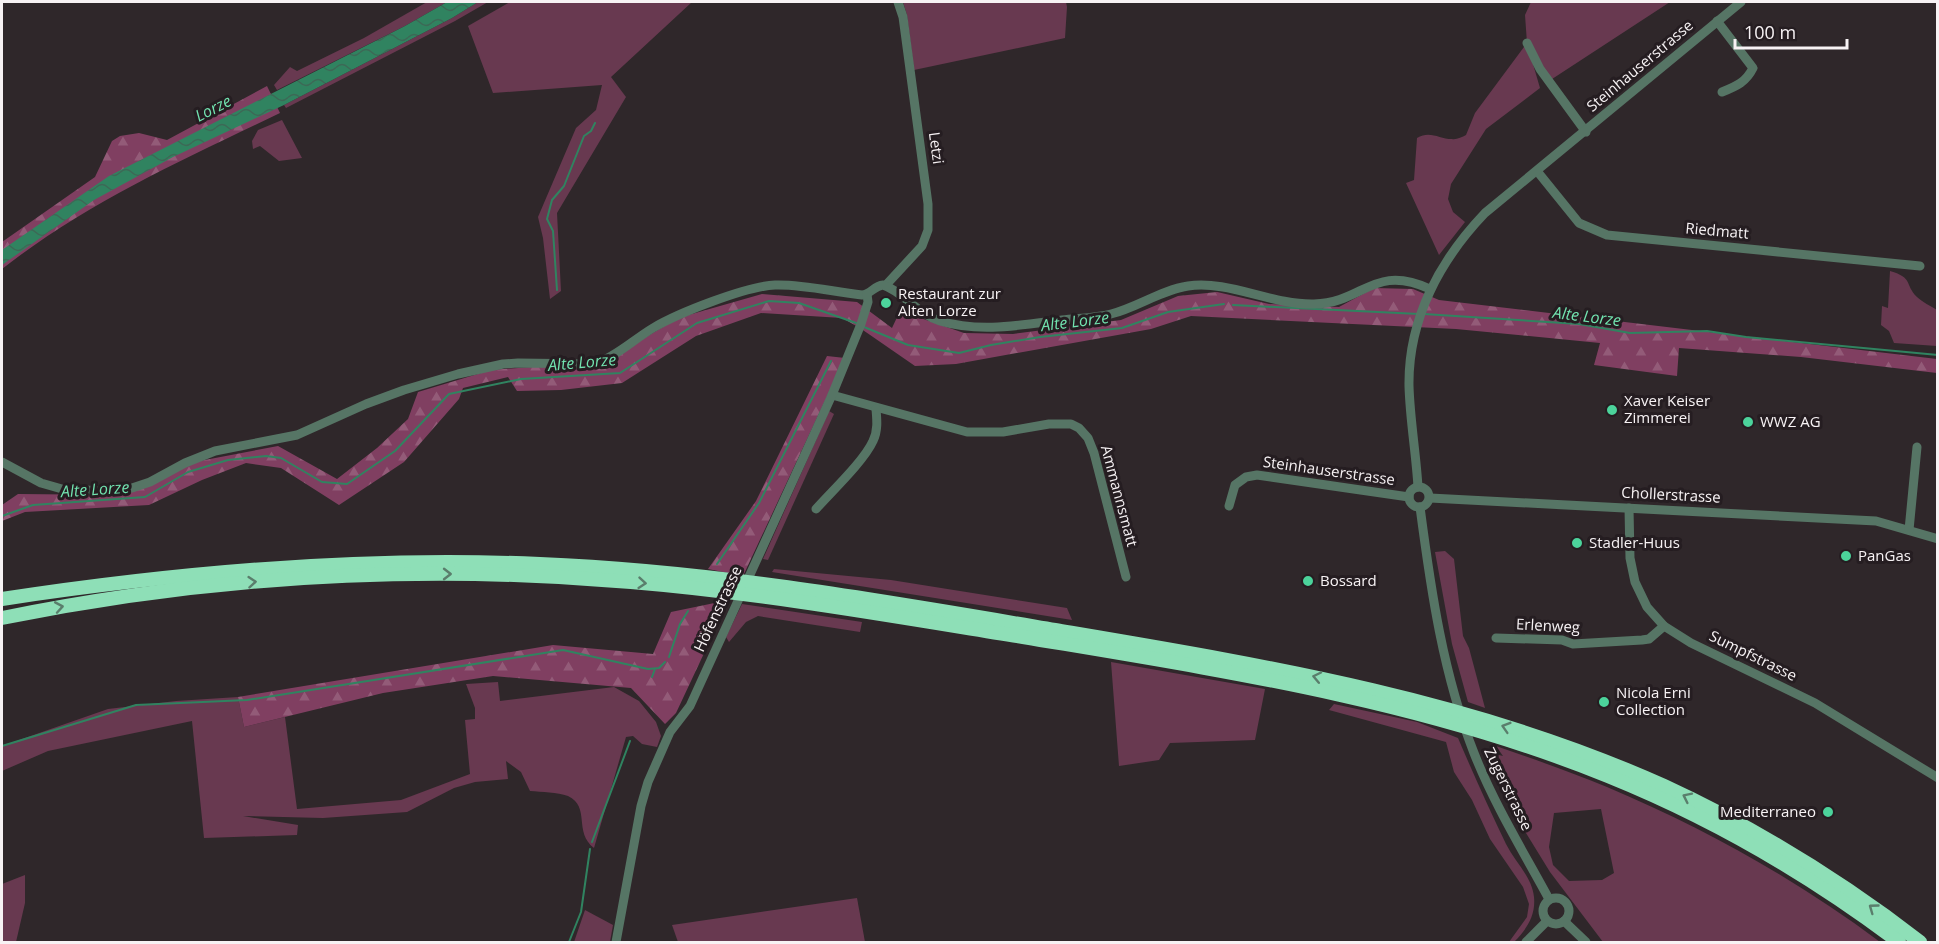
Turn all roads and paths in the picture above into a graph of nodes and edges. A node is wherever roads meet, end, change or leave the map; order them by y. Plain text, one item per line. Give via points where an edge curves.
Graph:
1 (898, 2) edge
2 (1741, 2) edge
3 (1717, 21) junction
4 (1527, 43) dead end
5 (1722, 93) dead end
6 (1586, 132) junction
7 (1538, 171) junction
8 (1920, 267) dead end
9 (886, 285) junction
10 (1429, 293) junction
11 (867, 294) junction
12 (832, 395) junction
13 (876, 409) junction
14 (1917, 447) dead end
15 (2, 462) edge
16 (1418, 487) junction
17 (1409, 496) junction
18 (1430, 498) junction
19 (1229, 506) dead end
20 (1420, 507) junction
21 (1629, 508) junction
22 (816, 509) dead end
23 (1909, 530) junction
24 (1938, 539) edge
25 (1126, 577) dead end
26 (154, 580) junction
27 (2, 600) edge
28 (2, 606) edge
29 (2, 618) edge
30 (1664, 626) junction
31 (1496, 638) dead end
32 (1938, 778) edge
33 (1549, 899) junction
34 (1547, 921) junction
35 (1564, 921) junction
36 (616, 942) edge
37 (1526, 942) edge
38 (1586, 942) edge
39 (1899, 942) edge
40 (1920, 942) edge

1 - 9 street, Letzi via 928,204 928,230 922,246
2 - 3 street, Steinhauserstrasse
3 - 5 street via 1753,68 1741,84
3 - 6 street, Steinhauserstrasse
4 - 6 street, Steinhauserstrasse via 1540,69
6 - 7 street, Steinhauserstrasse
7 - 8 street, Riedmatt via 1579,223 1607,235
7 - 10 street, Steinhauserstrasse via 1472,227 1454,249
9 - 10 street via 928,316 983,328 1111,314 1187,286 1209,285 1283,302 1313,304 1333,302 1386,280 1410,281
9 - 11 street
10 - 16 street, Steinhauserstrasse via 1414,339 1409,386
11 - 12 street, Höfenstrasse via 860,329
11 - 15 street via 794,285 756,288 668,320 595,364 518,363 458,374 375,400 297,435 215,451 132,488 62,489 41,483
12 - 13 street, Ammannsmatt
12 - 36 street, Höfenstrasse via 690,706 670,732 648,782
13 - 22 street via 878,426 874,441
13 - 25 street, Ammannsmatt via 967,432 1003,432 1049,424 1079,428 1094,453
14 - 23 street
16 - 17 street, Steinhauserstrasse
16 - 18 street via 1427,490
17 - 19 street, Steinhauserstrasse via 1257,475 1235,484
17 - 20 street, Steinhauserstrasse via 1412,505
18 - 20 street
18 - 21 street, Chollerstrasse
20 - 33 street, Zugerstrasse via 1433,606 1452,687 1499,809
21 - 23 street, Chollerstrasse via 1876,521
21 - 30 street, Sumpfstrasse via 1630,558 1635,582 1647,607
23 - 24 street, Chollerstrasse
26 - 27 highway
26 - 28 highway
40 -> 26 highway via 1796,856 1646,778 1482,719 1278,669 825,592 631,569 511,562 419,562 295,567
29 -> 39 highway via 147,594 272,580 507,575 735,593 1146,658 1403,710 1585,767 1662,799 1741,839
30 - 31 street, Erlenweg via 1642,640 1573,644 1562,640
30 - 32 street, Sumpfstrasse via 1815,703
33 - 34 street via 1542,909
33 - 35 street via 1558,898 1568,905 1569,914
34 - 35 street
34 - 37 street
35 - 38 street

